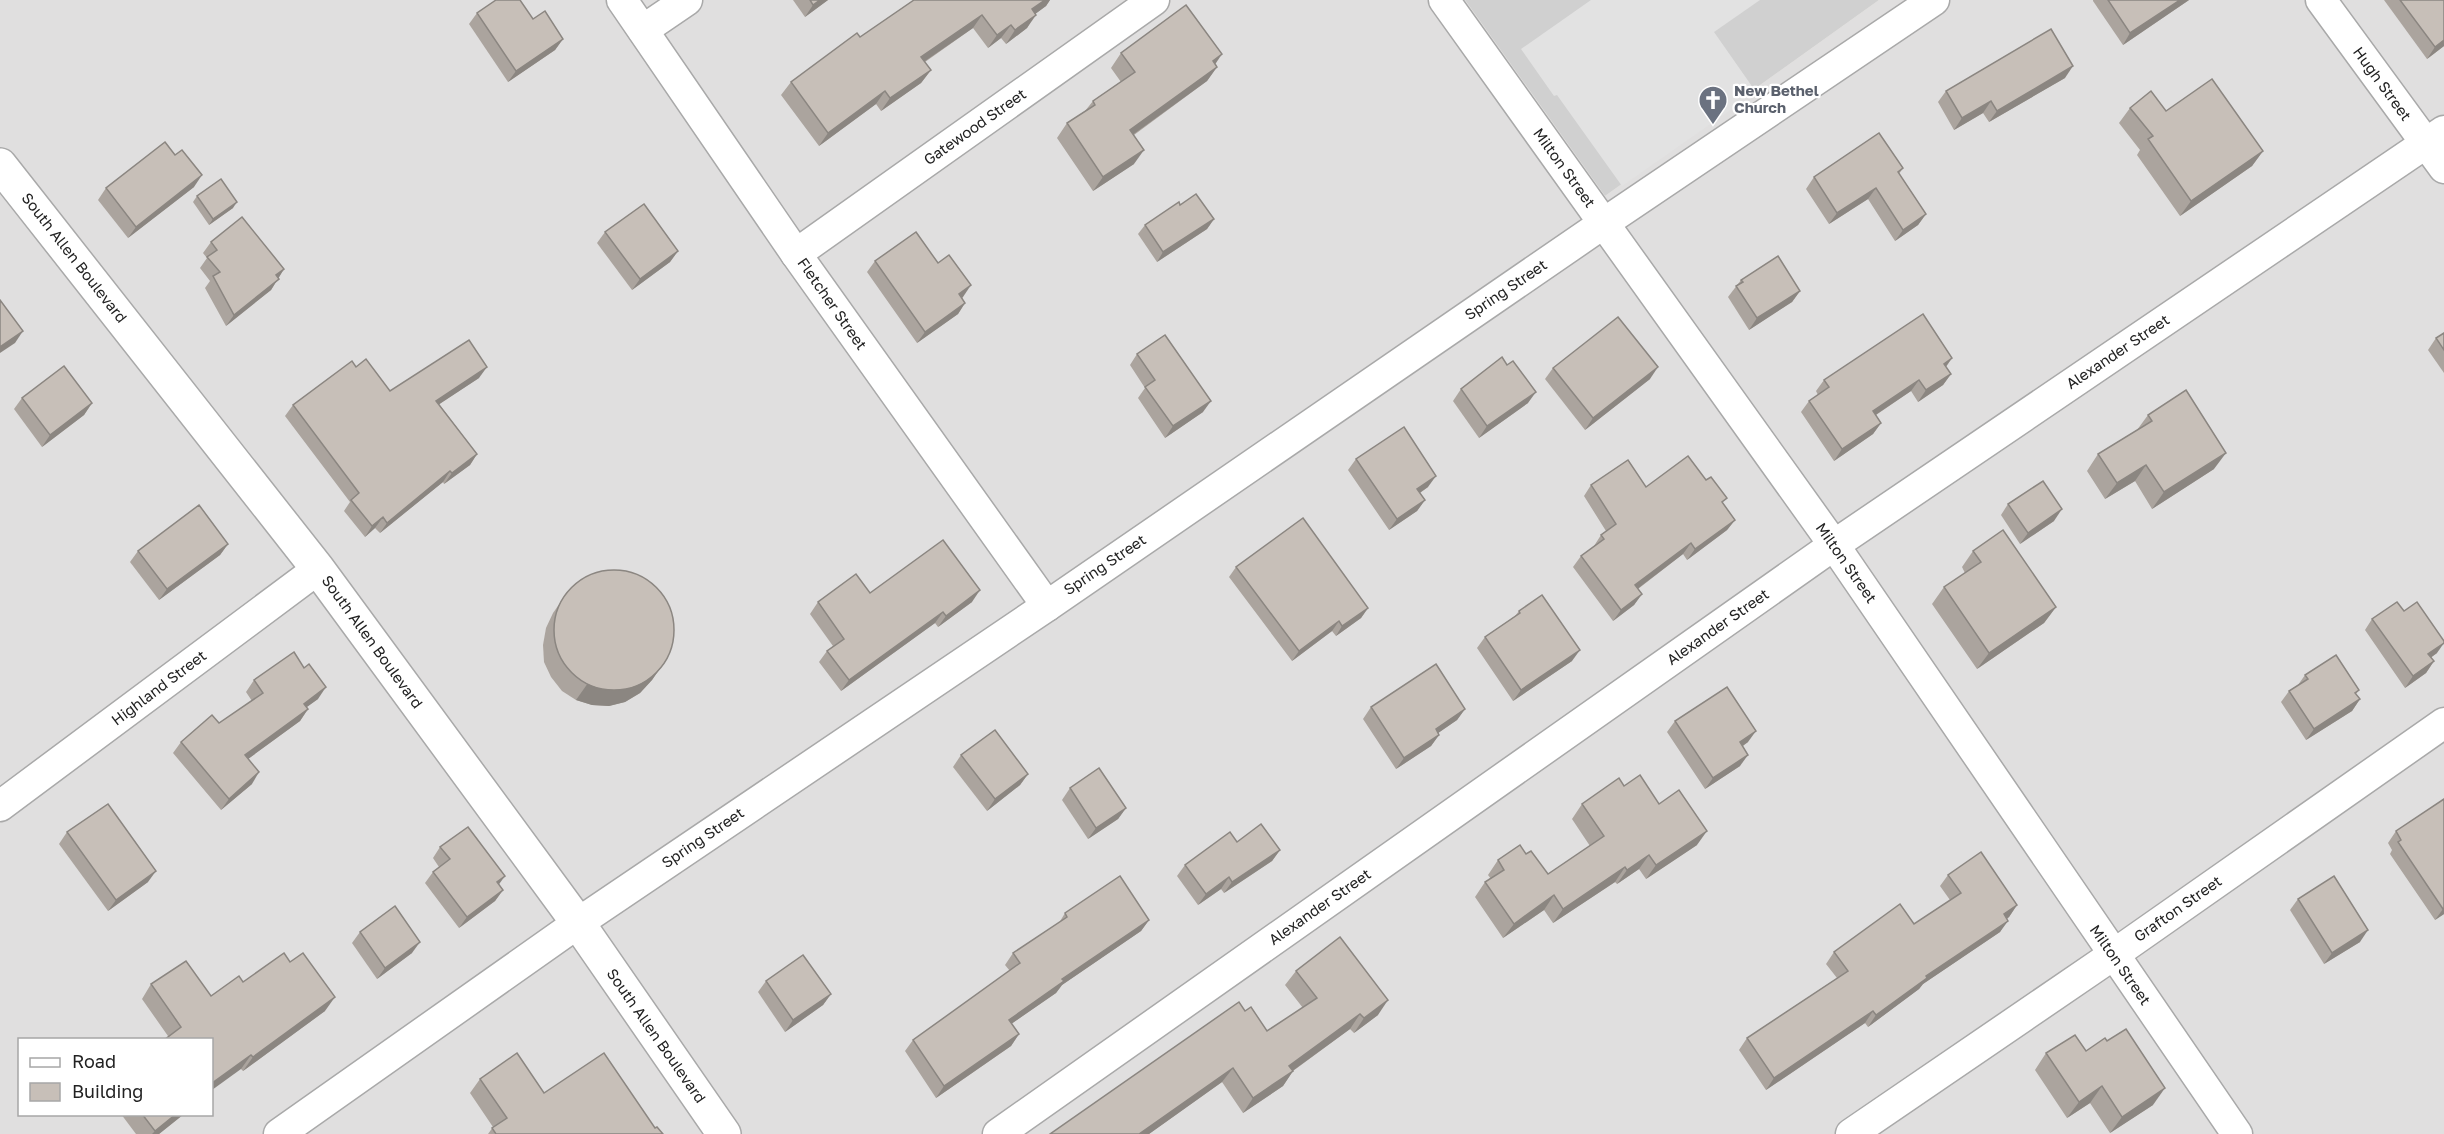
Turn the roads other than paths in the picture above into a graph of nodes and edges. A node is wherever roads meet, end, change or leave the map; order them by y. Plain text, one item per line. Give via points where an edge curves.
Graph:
1 (622, 0) edge
2 (687, 0) edge
3 (1154, 0) edge
4 (1444, 0) edge
5 (1934, 0) edge
6 (2321, 0) edge
7 (643, 30) junction
8 (2434, 137) edge
9 (0, 165) edge
10 (2444, 168) edge
11 (1604, 223) junction
12 (796, 254) junction
13 (1834, 545) junction
14 (318, 569) junction
15 (1047, 606) junction
16 (2444, 723) edge
17 (0, 806) edge
18 (578, 923) junction
19 (2113, 955) junction
20 (279, 1134) edge
21 (724, 1134) edge
22 (998, 1134) edge
23 (1851, 1134) edge
24 (2237, 1134) edge

1 - 7 street, Fletcher Street
2 - 7 street
3 - 12 street, Gatewood Street
4 - 11 street, Milton Street
5 - 11 street, Spring Street
6 - 8 street, Hugh Street
7 - 12 street, Fletcher Street
8 - 10 street, Hugh Street
8 - 13 street, Alexander Street
9 - 14 street, South Allen Boulevard
11 - 13 street, Milton Street
11 - 15 street, Spring Street
12 - 15 street, Fletcher Street
13 - 19 street, Milton Street
13 - 22 street, Alexander Street
14 - 17 street, Highland Street
14 - 18 street, South Allen Boulevard
15 - 18 street, Spring Street
16 - 19 street, Grafton Street
18 - 20 street, Spring Street
18 - 21 street, South Allen Boulevard
19 - 23 street, Grafton Street
19 - 24 street, Milton Street

